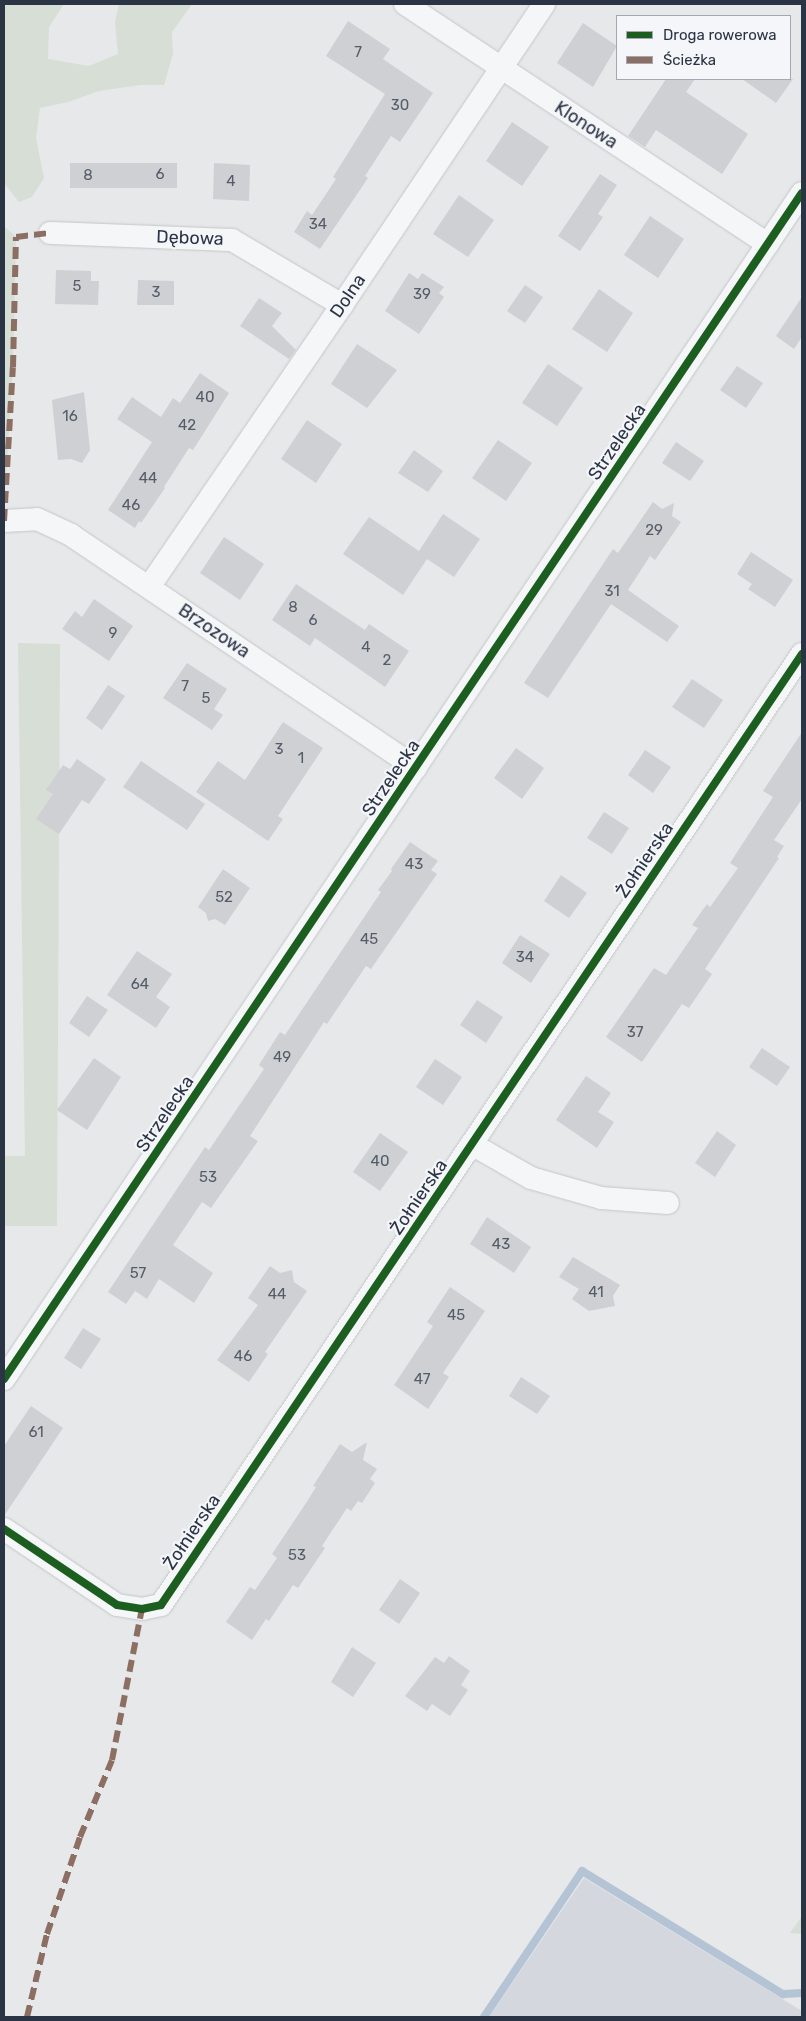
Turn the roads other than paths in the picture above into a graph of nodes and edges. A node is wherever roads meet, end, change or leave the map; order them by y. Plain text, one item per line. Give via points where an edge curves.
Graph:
1 (406, 4) edge
2 (544, 4) edge
3 (500, 68) junction
4 (802, 194) edge
5 (50, 233) dead end
6 (768, 244) junction
7 (342, 305) junction
8 (4, 521) edge
9 (149, 587) junction
10 (802, 654) edge
11 (416, 768) junction
12 (473, 1145) junction
13 (668, 1203) dead end
14 (4, 1379) edge
15 (4, 1529) edge

1 - 3 street, Klonowa
2 - 3 street, Dolna
3 - 6 street, Klonowa
3 - 7 street, Dolna
4 - 6 street, Strzelecka
5 - 7 street, Dębowa via 232,240
6 - 11 street, Strzelecka
7 - 9 street, Dolna
8 - 9 street, Brzozowa via 37,519 71,534
9 - 11 street, Brzozowa
10 - 12 street, Żołnierska
11 - 14 street, Strzelecka
12 - 13 street via 531,1178 602,1198
12 - 15 street, Żołnierska via 161,1605 142,1609 117,1605

